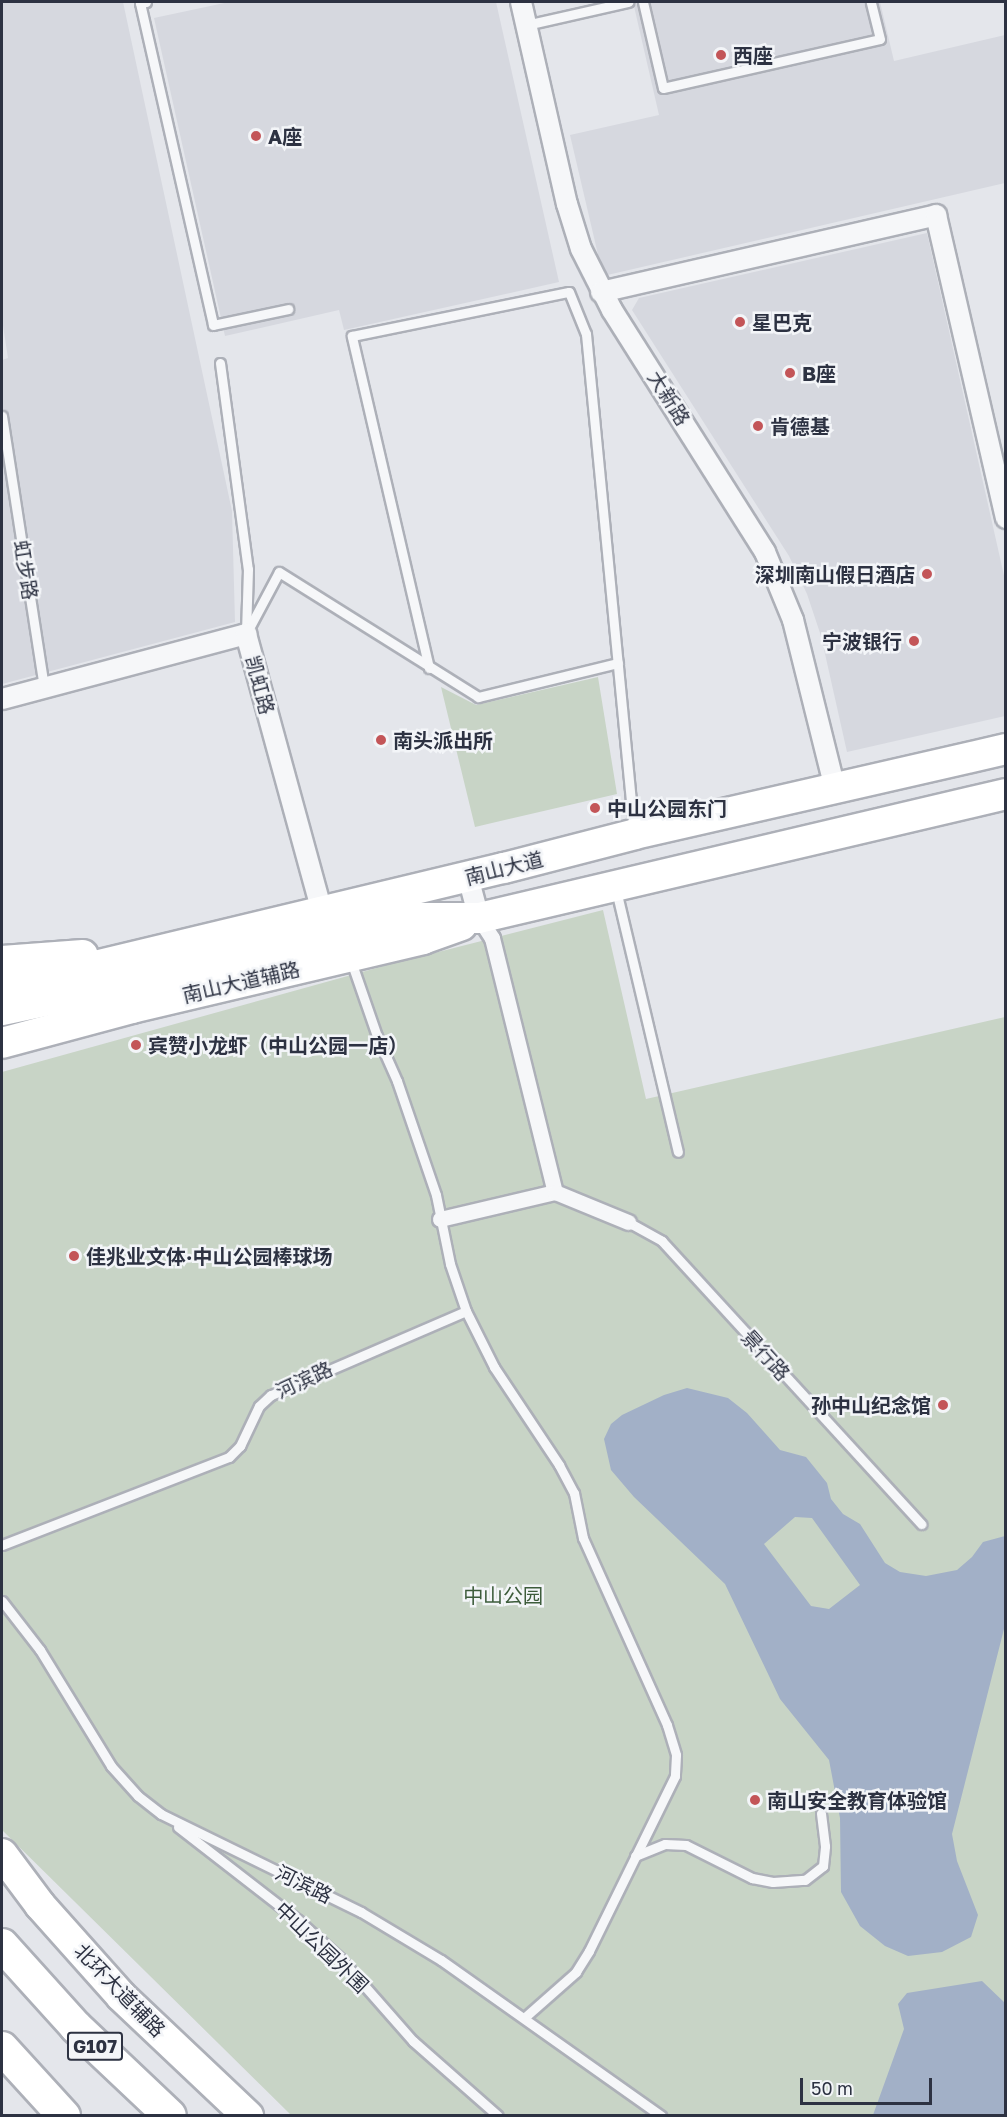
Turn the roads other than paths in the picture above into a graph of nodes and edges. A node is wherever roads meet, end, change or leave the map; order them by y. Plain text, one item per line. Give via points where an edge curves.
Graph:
1 (146, 2) edge
2 (521, 2) edge
3 (628, 2) edge
4 (644, 2) edge
5 (871, 2) edge
6 (526, 25) junction
7 (601, 292) junction
8 (288, 309) dead end
9 (220, 363) dead end
10 (2, 416) edge
11 (1005, 518) edge
12 (246, 634) junction
13 (618, 663) junction
14 (429, 668) junction
15 (44, 688) junction
16 (2, 699) edge
17 (1005, 749) edge
18 (835, 788) junction
19 (1005, 794) edge
20 (635, 834) junction
21 (468, 877) junction
22 (615, 888) junction
23 (322, 912) junction
24 (479, 918) junction
25 (350, 957) junction
26 (2, 961) edge
27 (151, 965) junction
28 (2, 987) edge
29 (51, 988) junction
30 (2, 1011) edge
31 (2, 1043) edge
32 (678, 1152) dead end
33 (555, 1192) junction
34 (441, 1219) junction
35 (628, 1222) joint
36 (466, 1311) junction
37 (921, 1524) dead end
38 (2, 1545) edge
39 (2, 1601) edge
40 (822, 1813) dead end
41 (161, 1815) junction
42 (2, 1854) edge
43 (635, 1856) junction
44 (2, 1923) edge
45 (2, 1945) edge
46 (24, 1972) junction
47 (524, 2018) junction
48 (2, 2048) edge
49 (64, 2115) edge
50 (170, 2115) edge
51 (248, 2115) edge
52 (498, 2115) edge
53 (661, 2115) edge

1 - 8 lane via 140,3 213,325
2 - 6 street, 大新路
3 - 6 lane
4 - 5 lane via 663,88 880,39
6 - 7 street, 大新路 via 574,227
7 - 11 street via 936,215
7 - 18 street, 大新路 via 765,552 794,620
9 - 12 lane via 248,569
10 - 15 lane, 虹步路
12 - 14 lane via 279,572
12 - 15 street, 凯虹路
12 - 23 street, 凯虹路
13 - 14 lane via 478,697
13 - 14 lane via 585,333 569,292 352,336
13 - 20 lane
15 - 16 street, 凯虹路
17 - 18 main road, 南山大道
18 - 20 main road, 南山大道
19 - 22 main road, 南山大道
20 - 21 main road, 南山大道
21 - 23 main road, 南山大道
21 - 24 street
22 - 24 main road, 南山大道
22 - 32 lane
23 - 27 main road, 南山大道
24 - 25 main road, 南山大道辅路 via 423,939
24 - 27 main road, 南山大道 via 417,918
24 - 33 street via 492,938
25 - 31 main road, 南山大道辅路
25 - 34 lane via 397,1081
26 - 27 main road
27 - 29 main road, 南山大道
28 - 29 main road, 南山大道
29 - 30 main road, 南山大道
33 - 34 street
33 - 35 street
34 - 36 lane via 450,1264
35 - 37 lane, 景行路 via 662,1241
36 - 38 lane, 河滨路 via 271,1395 259,1406 240,1446 229,1457
36 - 43 lane via 494,1367 560,1465 574,1493 583,1538 667,1725 676,1755 675,1776
39 - 41 lane, 河滨路 via 40,1650 111,1766
40 - 43 lane via 823,1866 805,1880 773,1882 752,1878 686,1845 665,1845
41 - 47 lane, 河滨路 via 361,1912 441,1960
41 - 52 lane, 中山公园外围 via 298,1920 340,1958 413,2041
42 - 51 main road, 北环大道辅路 via 40,1905 121,1996
43 - 47 lane via 576,1972
44 - 46 highway
45 - 46 highway, G107
46 - 50 highway, G107
47 - 53 lane, 河滨路
48 - 49 highway

